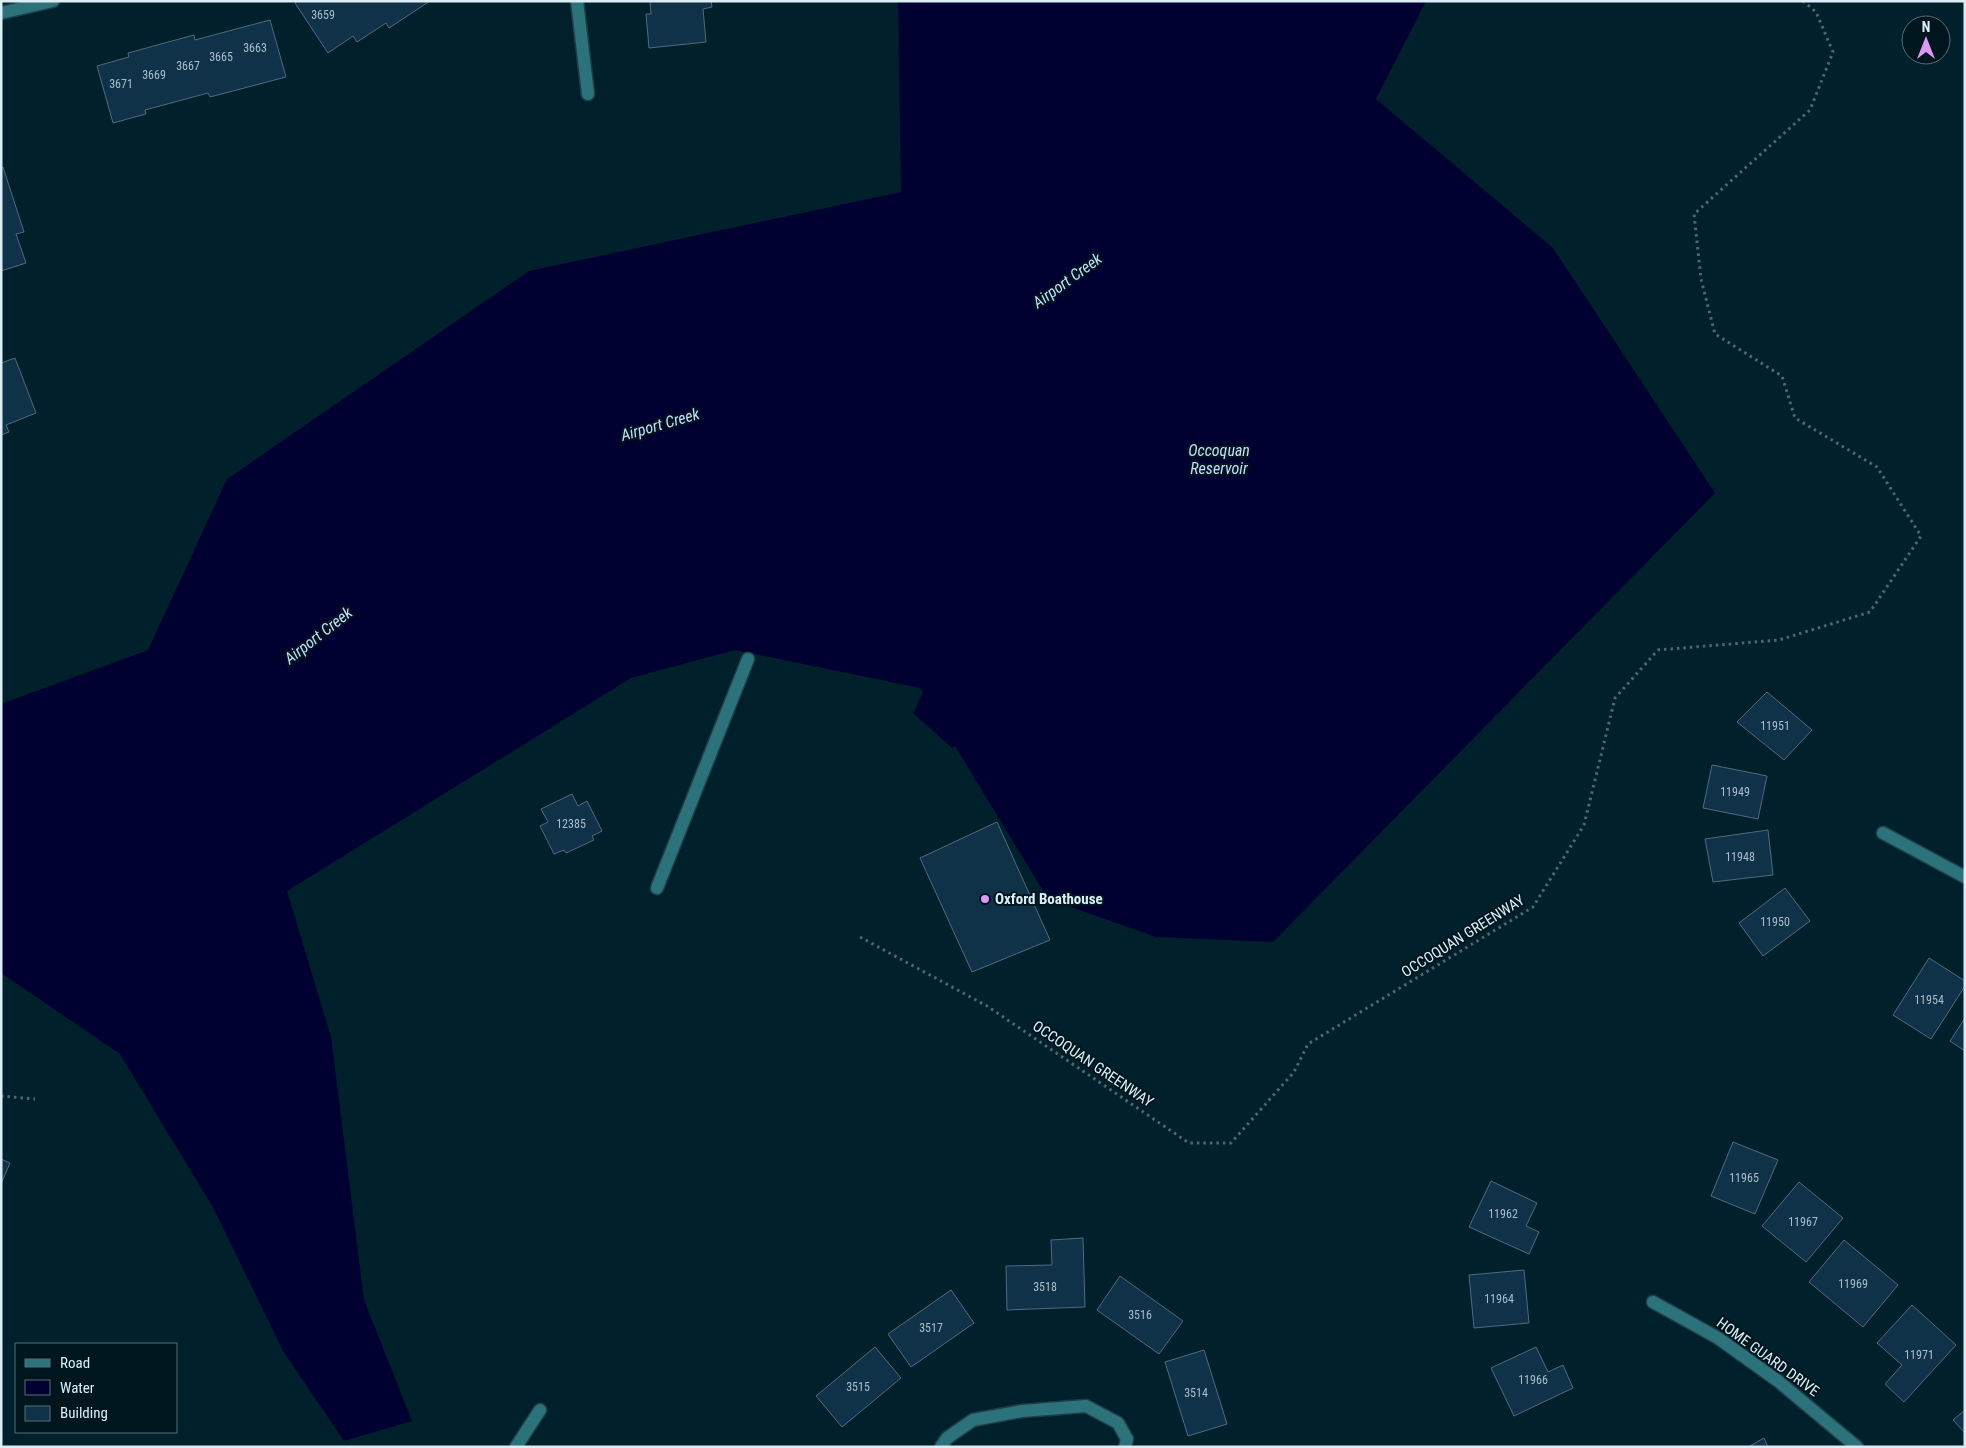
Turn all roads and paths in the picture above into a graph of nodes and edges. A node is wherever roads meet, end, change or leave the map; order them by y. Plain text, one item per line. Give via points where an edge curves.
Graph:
1 (53, 1) edge
2 (577, 1) edge
3 (1803, 1) edge
4 (1, 13) edge
5 (588, 94) dead end
6 (748, 659) dead end
7 (1883, 833) dead end
8 (1965, 877) edge
9 (658, 888) dead end
10 (860, 937) dead end
11 (1, 1096) edge
12 (35, 1099) dead end
13 (1653, 1302) dead end
14 (540, 1410) dead end
15 (516, 1447) edge
16 (941, 1447) edge
17 (1125, 1447) edge
18 (1857, 1447) edge

1 - 4 street
2 - 5 street
3 - 10 path, OCCOQUAN GREENWAY via 1816,12 1833,52 1810,110 1694,214 1701,279 1715,334 1782,376 1795,418 1877,467 1921,536 1870,612 1779,640 1658,650 1616,698 1584,825 1533,907 1308,1044 1294,1072 1231,1142 1189,1142 987,1006
6 - 9 street
7 - 8 street
11 - 12 path
13 - 18 street, HOME GUARD DRIVE via 1718,1338 1771,1376
14 - 15 street
16 - 17 street via 947,1438 973,1420 1022,1411 1086,1406 1118,1423 1127,1439

